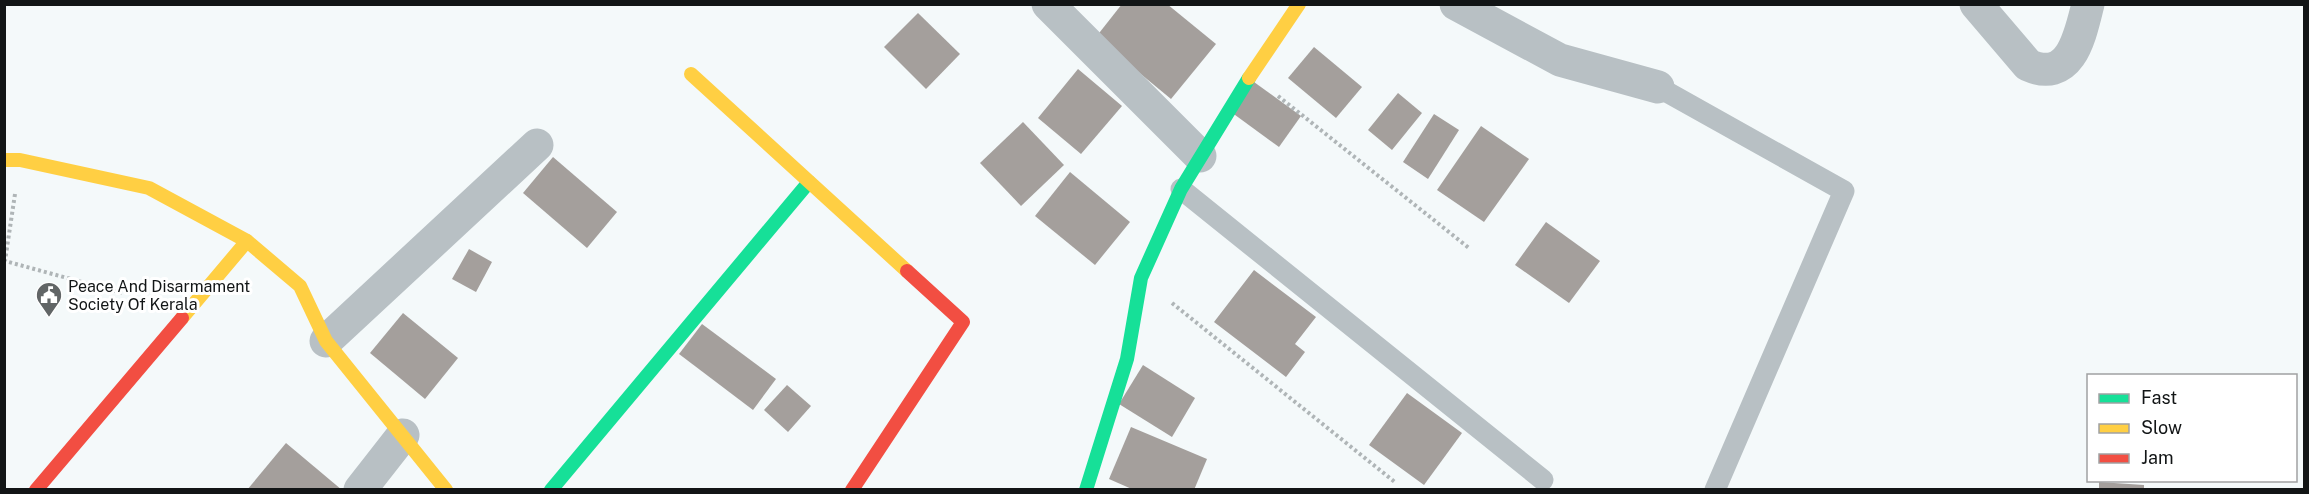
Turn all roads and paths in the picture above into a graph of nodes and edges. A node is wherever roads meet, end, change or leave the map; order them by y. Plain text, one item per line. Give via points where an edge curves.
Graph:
1 (1048, 4) edge
2 (1299, 4) edge
3 (1456, 4) edge
4 (1976, 4) edge
5 (2088, 4) edge
6 (691, 74) dead end
7 (1251, 75) junction
8 (1658, 87) joint
9 (537, 145) dead end
10 (1200, 156) junction
11 (4, 160) edge
12 (20, 160) junction
13 (809, 182) junction
14 (1181, 189) junction
15 (247, 241) junction
16 (1469, 248) dead end
17 (1140, 278) junction
18 (122, 293) dead end
19 (326, 341) junction
20 (402, 435) junction
21 (1543, 480) dead end
22 (1396, 483) dead end
23 (36, 489) edge
24 (360, 489) edge
25 (446, 489) edge
26 (551, 489) edge
27 (852, 489) edge
28 (1086, 489) edge
29 (1715, 489) edge

1 - 10 street
2 - 7 street
3 - 8 street via 1560,60
4 - 5 street via 2028,66 2039,70 2053,69 2074,52
6 - 13 street
7 - 10 street
7 - 16 path
8 - 29 lane via 1844,191
9 - 19 street
10 - 14 street
11 - 12 street
12 - 15 street via 149,188
12 - 18 path via 4,261
13 - 26 street
13 - 27 street via 963,322
14 - 17 street
14 - 21 lane
15 - 19 street via 300,286
15 - 23 street
17 - 22 path
17 - 28 street via 1127,359
19 - 20 street
20 - 24 street
20 - 25 street

